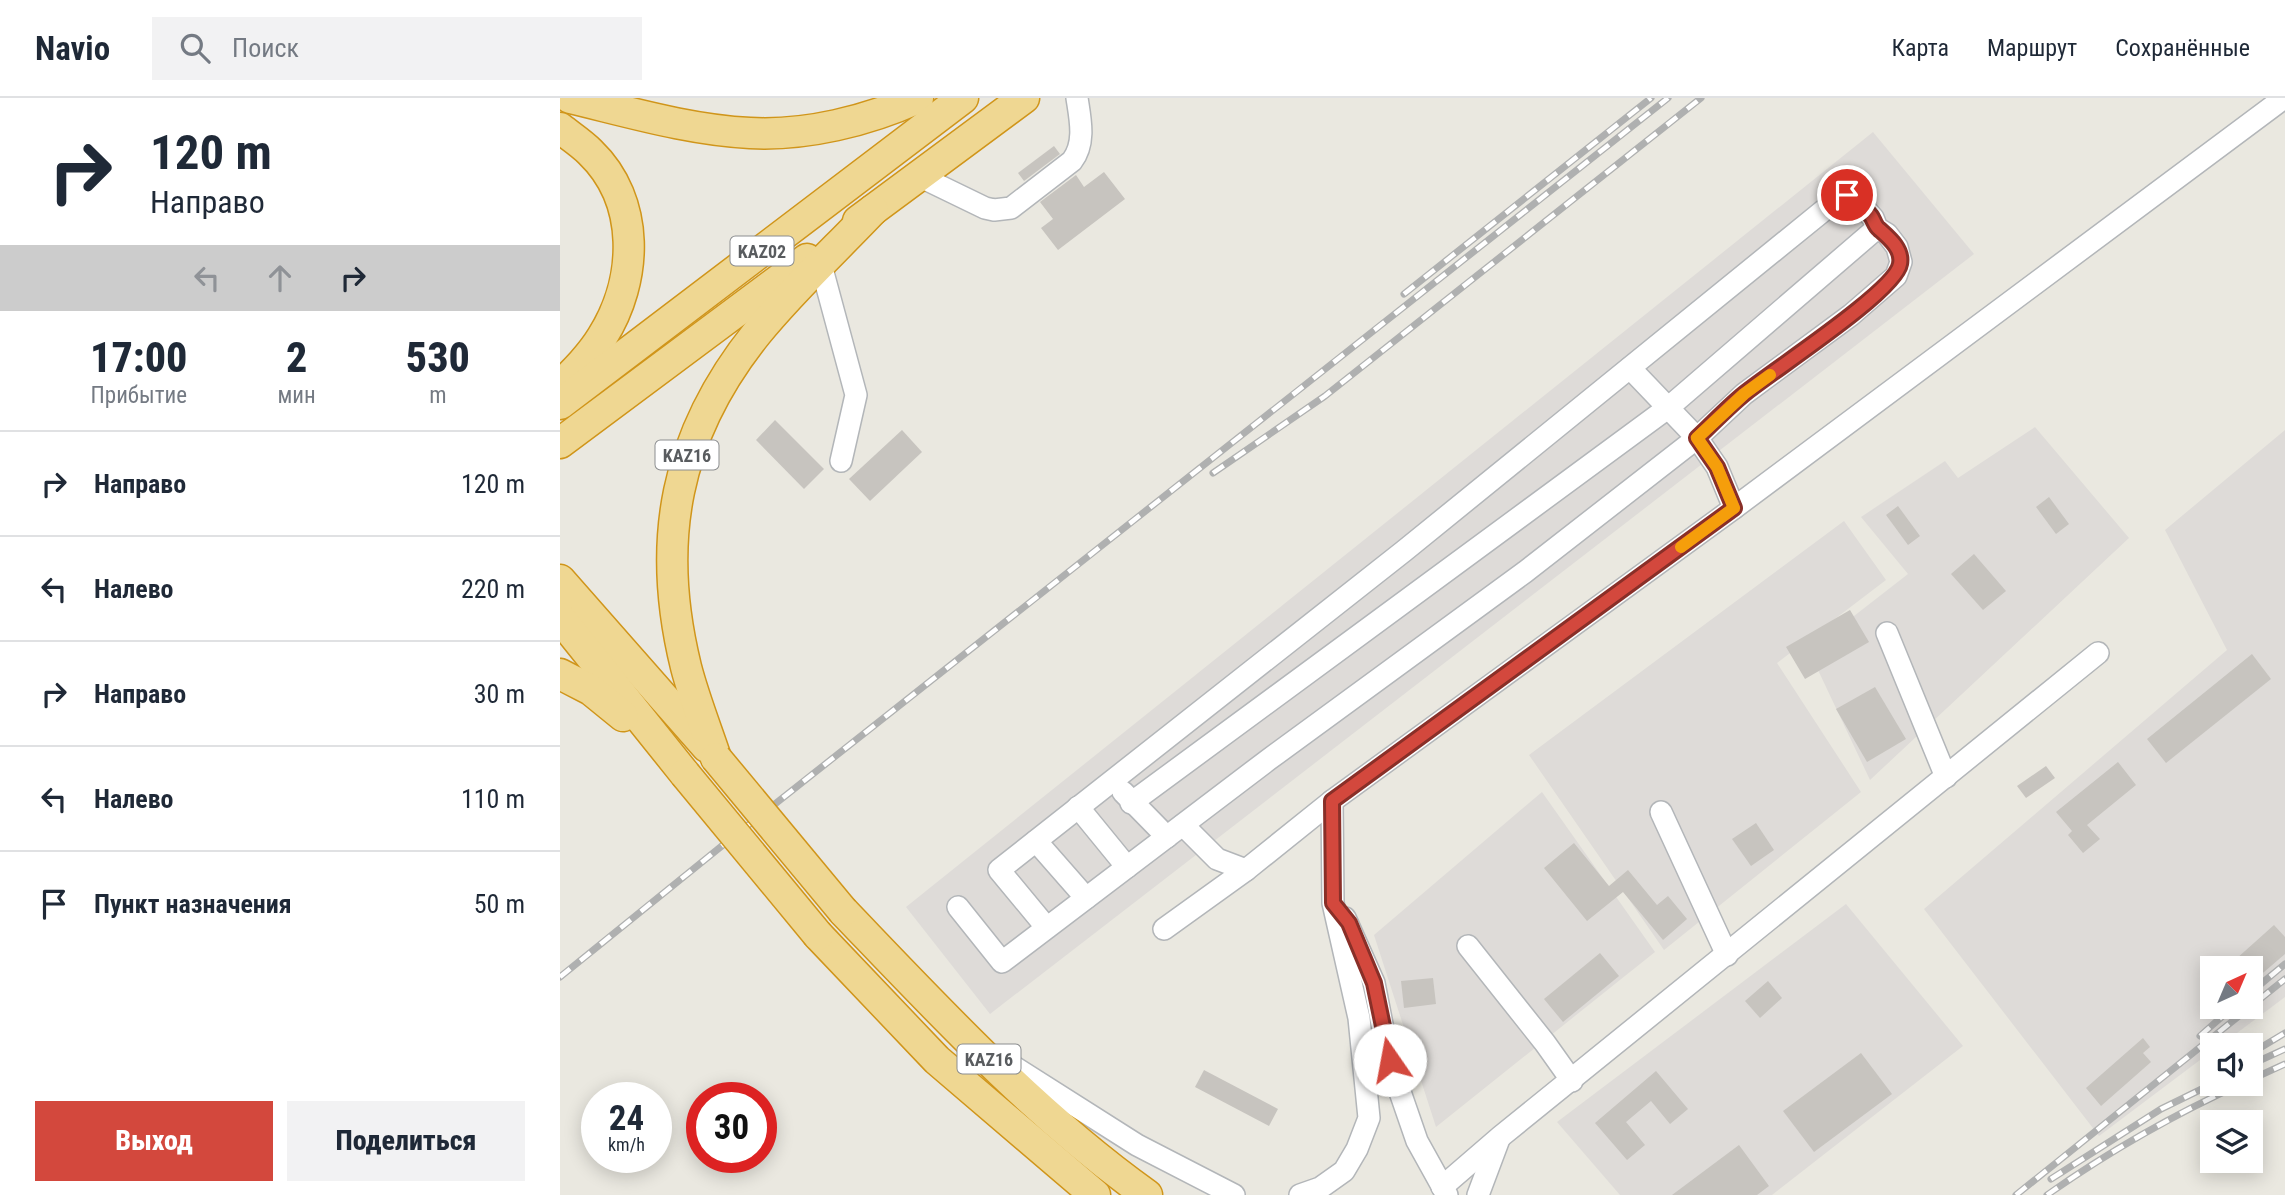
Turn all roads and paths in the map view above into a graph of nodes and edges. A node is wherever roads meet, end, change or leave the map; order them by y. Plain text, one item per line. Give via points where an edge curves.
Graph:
1 (570, 98) edge
2 (918, 98) edge
3 (963, 98) edge
4 (1024, 98) edge
5 (1077, 98) edge
6 (2284, 98) edge
7 (560, 128) edge
8 (919, 176) junction
9 (873, 210) junction
10 (1877, 228) junction
11 (821, 265) junction
12 (1630, 368) junction
13 (560, 386) edge
14 (560, 404) edge
15 (1669, 407) junction
16 (1697, 438) junction
17 (560, 443) edge
18 (841, 461) dead end
19 (1734, 508) junction
20 (560, 579) edge
21 (560, 618) edge
22 (1887, 633) dead end
23 (2098, 653) dead end
24 (560, 674) edge
25 (716, 758) junction
26 (685, 774) junction
27 (1946, 777) junction
28 (1113, 779) junction
29 (1332, 801) junction
30 (1131, 803) junction
31 (1078, 807) junction
32 (1661, 812) dead end
33 (1175, 831) junction
34 (1036, 841) junction
35 (1127, 867) junction
36 (1245, 870) junction
37 (1086, 898) junction
38 (1333, 903) junction
39 (958, 907) dead end
40 (1047, 928) junction
41 (1164, 929) dead end
42 (1468, 946) dead end
43 (1727, 955) junction
44 (961, 1034) junction
45 (1572, 1081) junction
46 (1500, 1137) junction
47 (1444, 1191) edge
48 (1095, 1195) edge
49 (1147, 1195) edge
50 (1234, 1195) edge
51 (1300, 1195) edge
52 (1478, 1195) edge

1 - 2 highway via 673,122 751,133 835,125
3 - 14 highway, KАZ02
4 - 8 highway, KАZ02
5 - 8 street via 1077,154 1011,208 985,208
6 - 19 street
7 - 13 highway via 591,153 614,185 627,217 630,262 615,315 601,339
8 - 9 highway, KАZ02
9 - 11 highway, KAZ16
9 - 17 highway, KАZ02
10 - 12 street via 1860,203 1847,195 1834,202
10 - 15 street
10 - 16 street via 1897,247 1901,262 1896,276 1744,394
11 - 18 street via 856,395
11 - 25 highway, KAZ16 via 757,332 717,388 687,455 672,527 672,587 687,668
12 - 15 street
12 - 28 street
15 - 16 street
15 - 30 street
16 - 19 street via 1717,467
16 - 33 street via 1525,572
19 - 29 street
20 - 25 highway, KAZ16
21 - 26 highway, KAZ16
22 - 27 street
23 - 27 street
24 - 26 highway, KAZ16 via 612,706
25 - 44 highway, KAZ16, bridge via 844,911
26 - 48 highway, KAZ16, bridge via 818,935 937,1059
27 - 43 street
28 - 30 street
28 - 31 street
29 - 36 street
29 - 38 street
30 - 33 street
31 - 34 street
31 - 35 street
32 - 43 street
33 - 35 street
33 - 36 street via 1217,859
34 - 37 street
34 - 40 street via 999,870
35 - 37 street
36 - 41 street
37 - 40 street
38 - 47 street via 1349,923 1374,983 1390,1060 1417,1141
38 - 51 street via 1359,1018 1369,1118 1344,1171
39 - 40 street via 1002,962
42 - 45 street
43 - 45 street
44 - 49 highway, KAZ16 via 1104,1164
44 - 50 street via 1138,1144
45 - 46 street
46 - 47 street
46 - 52 street

